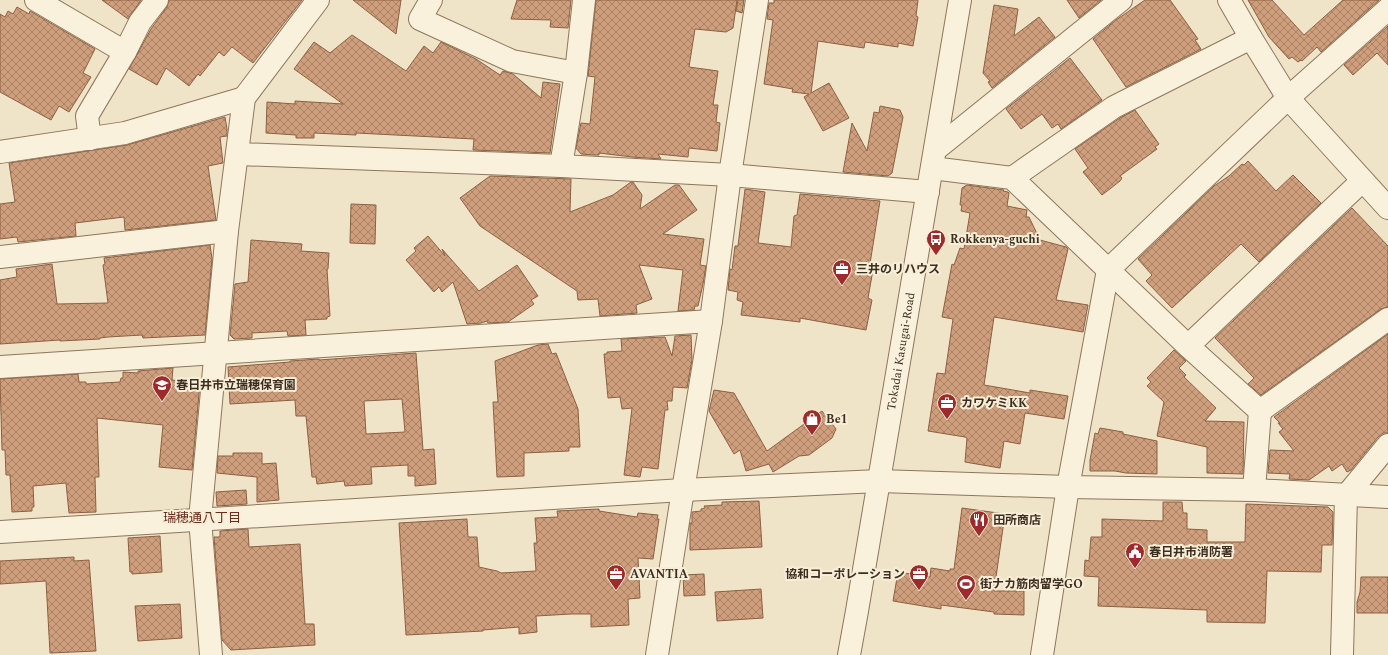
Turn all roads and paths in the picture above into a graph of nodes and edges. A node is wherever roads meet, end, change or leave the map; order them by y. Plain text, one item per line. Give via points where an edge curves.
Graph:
1 (36, 0) edge
2 (157, 0) edge
3 (318, 0) edge
4 (431, 0) edge
5 (584, 0) edge
6 (757, 0) edge
7 (960, 0) edge
8 (1121, 0) edge
9 (1229, 0) edge
10 (1388, 9) edge
11 (1251, 38) junction
12 (125, 52) junction
13 (576, 73) junction
14 (244, 98) junction
15 (1288, 98) junction
16 (90, 139) junction
17 (0, 152) edge
18 (238, 154) junction
19 (933, 159) junction
20 (561, 166) junction
21 (730, 175) junction
22 (1012, 178) junction
23 (1362, 181) junction
24 (928, 192) junction
25 (1388, 208) edge
26 (227, 231) junction
27 (0, 256) edge
28 (1108, 270) junction
29 (1388, 319) edge
30 (711, 321) junction
31 (1188, 346) junction
32 (216, 353) junction
33 (0, 367) edge
34 (1260, 411) junction
35 (1388, 445) edge
36 (879, 481) junction
37 (1068, 487) junction
38 (683, 490) junction
39 (1254, 490) junction
40 (1346, 496) junction
41 (1388, 498) edge
42 (200, 519) junction
43 (0, 532) edge
44 (211, 655) edge
45 (657, 655) edge
46 (849, 655) edge
47 (1042, 655) edge
48 (1342, 655) edge

1 - 12 street
2 - 12 street via 140,22
3 - 14 street
4 - 13 street via 420,18 512,61
5 - 13 street
6 - 21 street
7 - 19 street, Tokadai Kasugai-Road
8 - 19 street
9 - 11 street
10 - 15 street
11 - 15 street
11 - 22 street via 1114,107
12 - 16 street via 87,116
13 - 20 street
14 - 16 street via 125,133
14 - 18 street
15 - 23 street
15 - 28 street
16 - 17 street
18 - 20 street
18 - 26 street
19 - 22 street
19 - 24 street, Tokadai Kasugai-Road
20 - 21 street
21 - 24 street
21 - 30 street
22 - 28 street
23 - 25 street
23 - 31 street
24 - 36 street, Tokadai Kasugai-Road
26 - 27 street
26 - 32 street
28 - 31 street
28 - 37 street
29 - 34 street
30 - 32 street
30 - 38 street
31 - 34 street
32 - 33 street
32 - 42 street
34 - 39 street
35 - 40 street
36 - 37 street
36 - 38 street
36 - 46 street, Tokadai Kasugai-Road
37 - 39 street
37 - 47 street
38 - 42 street
38 - 45 street
39 - 40 street
40 - 41 street
40 - 48 street
42 - 43 street
42 - 44 street

